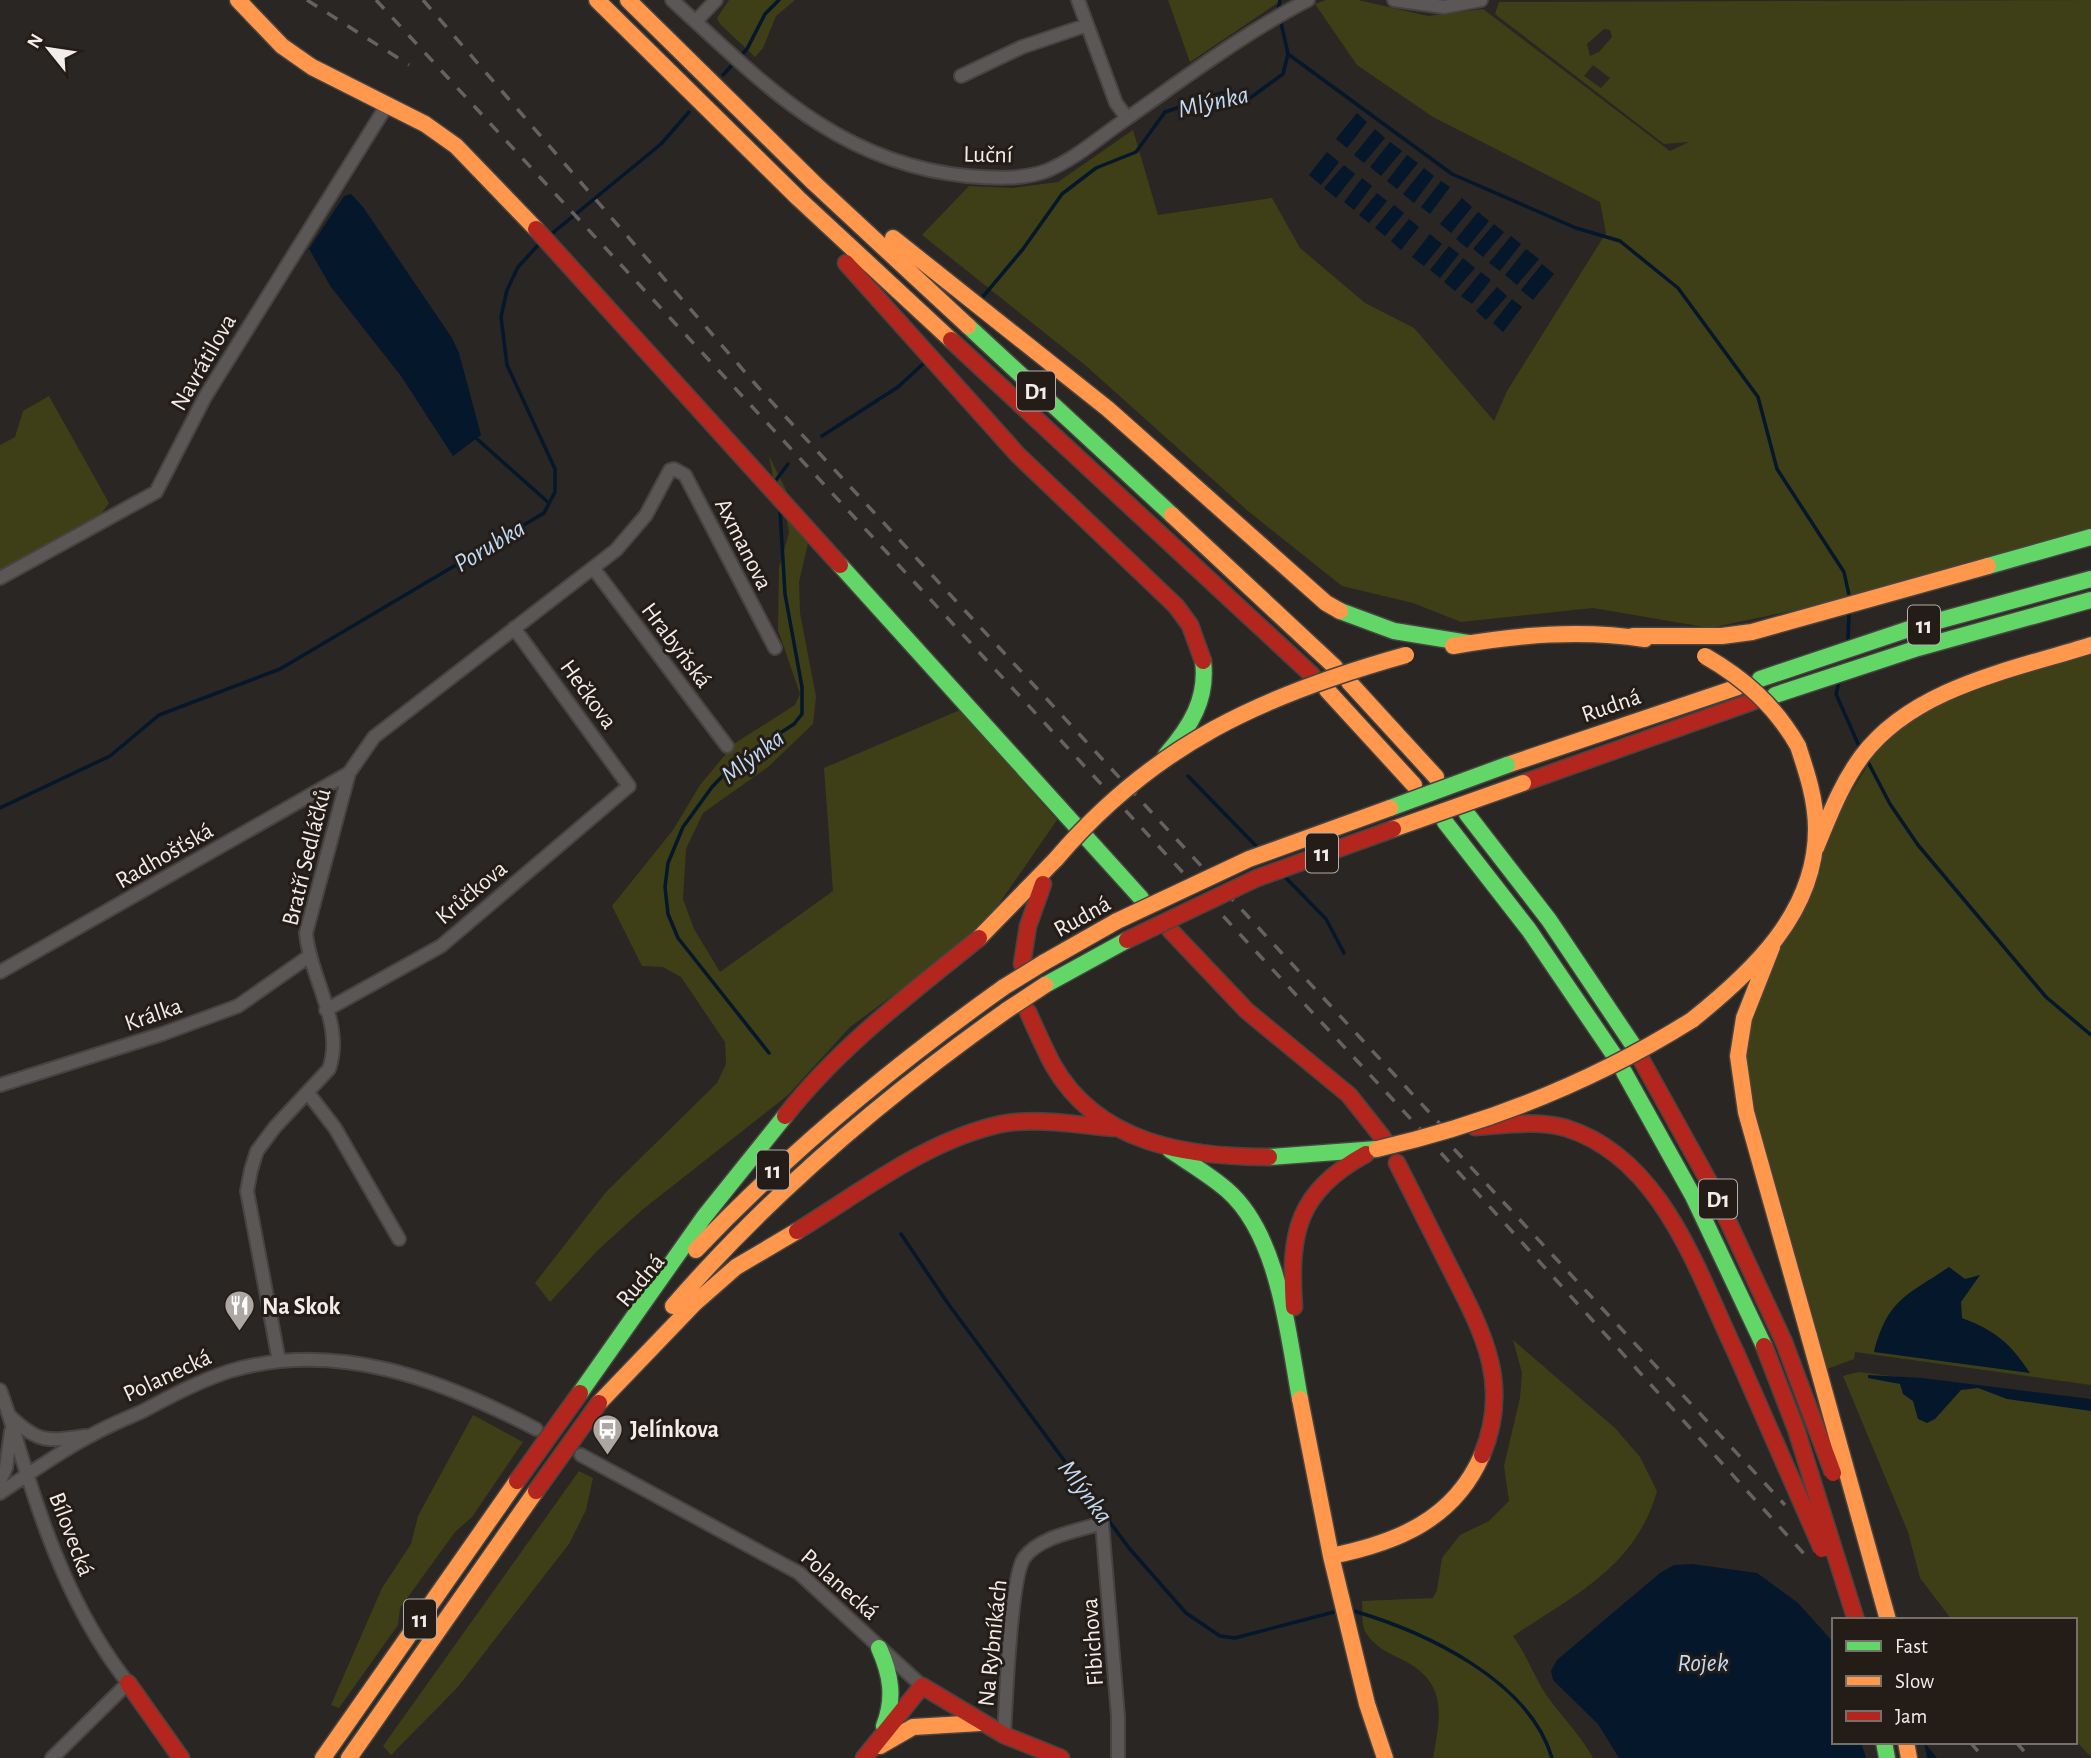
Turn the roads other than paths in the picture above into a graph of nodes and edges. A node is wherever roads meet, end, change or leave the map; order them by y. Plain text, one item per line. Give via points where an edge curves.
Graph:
1 (238, 0) edge
2 (597, 0) edge
3 (628, 0) edge
4 (673, 0) edge
5 (716, 0) edge
6 (1078, 0) edge
7 (1394, 0) edge
8 (1481, 0) edge
9 (1306, 1) edge
10 (696, 22) junction
11 (1087, 25) junction
12 (961, 76) dead end
13 (387, 106) junction
14 (740, 112) junction
15 (1127, 118) junction
16 (726, 127) junction
17 (670, 470) joint
18 (2091, 537) edge
19 (594, 569) junction
20 (0, 578) edge
21 (2091, 579) edge
22 (2091, 600) edge
23 (514, 628) junction
24 (1633, 636) junction
25 (1468, 643) junction
26 (2091, 645) edge
27 (775, 648) dead end
28 (1335, 667) dead end
29 (1312, 675) dead end
30 (1759, 679) dead end
31 (1349, 682) dead end
32 (1738, 687) dead end
33 (1327, 690) dead end
34 (1775, 695) dead end
35 (1754, 701) dead end
36 (727, 746) dead end
37 (1156, 765) junction
38 (349, 773) junction
39 (1436, 777) dead end
40 (1414, 785) dead end
41 (629, 786) joint
42 (1467, 814) dead end
43 (1445, 822) dead end
44 (1816, 848) junction
45 (1056, 859) junction
46 (1141, 898) dead end
47 (1171, 932) dead end
48 (1772, 947) junction
49 (308, 957) junction
50 (1023, 964) dead end
51 (0, 972) edge
52 (326, 1010) junction
53 (1028, 1012) dead end
54 (1633, 1045) dead end
55 (1614, 1055) dead end
56 (1642, 1061) dead end
57 (1624, 1072) dead end
58 (0, 1085) edge
59 (307, 1093) junction
60 (1114, 1128) junction
61 (1469, 1128) junction
62 (1380, 1144) junction
63 (1170, 1150) junction
64 (1345, 1158) junction
65 (1397, 1163) dead end
66 (399, 1239) dead end
67 (279, 1361) junction
68 (0, 1390) edge
69 (580, 1393) junction
70 (599, 1403) junction
71 (11, 1417) junction
72 (536, 1429) dead end
73 (90, 1436) junction
74 (1309, 1439) junction
75 (581, 1455) dead end
76 (27, 1475) junction
77 (0, 1481) edge
78 (0, 1493) edge
79 (1102, 1523) joint
80 (1331, 1556) junction
81 (1844, 1618) edge
82 (1855, 1618) edge
83 (1878, 1618) edge
84 (1887, 1618) edge
85 (879, 1648) junction
86 (128, 1683) junction
87 (922, 1686) junction
88 (982, 1723) junction
89 (1004, 1735) junction
90 (866, 1756) edge
91 (52, 1758) edge
92 (181, 1758) edge
93 (323, 1758) edge
94 (349, 1758) edge
95 (1061, 1758) edge
96 (1118, 1758) edge
97 (1385, 1758) edge

1 - 13 main road via 282,46
2 - 16 main road, D1
3 - 14 main road, D1
4 - 10 street, Luční
5 - 10 street
6 - 11 street
7 - 8 street via 1444,8
9 - 15 street, Luční via 1255,29
10 - 15 street, Luční via 833,135 870,153 954,175 1003,178 1046,171
11 - 12 street via 1021,47
11 - 15 street via 1116,103
13 - 20 street, Navrátilova via 205,397 156,492
13 - 46 main road via 456,146 532,225
14 - 25 main road via 780,136 879,226 1157,450 1326,603 1368,625 1406,636
14 - 28 main road, D1
16 - 29 main road, D1
16 - 37 main road, bridge via 782,196 863,279 1017,454 1176,606 1198,636 1206,678 1190,723
17 - 19 street, Bratří Sedláčků via 641,523
17 - 27 street, Axmanova via 679,469 685,475
18 - 24 main road via 1752,632
19 - 23 street, Bratří Sedláčků
19 - 36 street, Hrabyňská
21 - 30 main road, 11 via 1912,628
22 - 34 main road, 11 via 1919,648
23 - 38 street, Bratří Sedláčků via 374,737
23 - 41 street, Hečkova
24 - 25 main road via 1540,634
24 - 44 main road, bridge via 1705,656 1762,696 1784,722 1808,769 1816,808
25 - 37 main road, bridge via 1406,655 1293,692 1215,729
26 - 44 main road via 1937,697 1895,722 1851,772
31 - 39 main road
32 - 69 main road, Rudná / 11, bridge via 1249,859 1117,921 1043,963 894,1066 801,1144 674,1273
33 - 40 main road
35 - 70 main road, Rudná / 11, bridge via 1257,878 1045,985 904,1083 812,1160 681,1296
37 - 45 main road, bridge via 1108,800
38 - 49 street, Bratří Sedláčků via 306,933
38 - 51 street, Radhošťská
41 - 52 street, Krůčkova via 441,946
42 - 54 main road via 1549,920
43 - 55 main road via 1529,930
44 - 48 main road via 1796,910
45 - 50 main road via 1034,907
45 - 69 main road via 993,927 863,1031 805,1090 688,1239
47 - 62 main road via 1247,1012 1349,1096
48 - 61 main road, bridge via 1740,982 1640,1053 1574,1087
48 - 84 main road, bridge via 1744,1018 1738,1056 1746,1112
49 - 52 street, Bratří Sedláčků
49 - 58 street, Králka via 238,1006
52 - 59 street, Bratří Sedláčků via 334,1031 330,1069
53 - 60 main road via 1053,1070 1079,1100
56 - 83 main road, D1, bridge via 1713,1189 1784,1342 1817,1425
57 - 82 main road, D1, bridge via 1693,1196 1765,1346 1801,1442
59 - 66 street via 335,1128
59 - 67 street, Bratří Sedláčků via 257,1151 247,1191
60 - 63 main road
60 - 70 main road via 1050,1122 1002,1124 938,1146 736,1267
61 - 62 main road, bridge
61 - 81 main road, bridge via 1551,1125 1595,1138 1617,1152 1649,1185 1736,1353 1819,1542
62 - 64 main road
63 - 64 main road via 1242,1159
63 - 74 main road via 1228,1190 1258,1230 1276,1278
64 - 74 main road via 1311,1195 1293,1237 1291,1266
65 - 80 main road via 1487,1342 1494,1380 1492,1427 1472,1475 1436,1516 1395,1539
67 - 72 street, Polanecká via 337,1361 401,1372 491,1406
67 - 73 street, Polanecká via 201,1382
68 - 71 street, Bílovecká
69 - 93 main road, 11, bridge
70 - 94 main road, 11, bridge
71 - 73 street via 29,1434 47,1441
71 - 76 street, Bílovecká
71 - 77 street via 11,1444
73 - 76 street, Polanecká
74 - 80 main road
75 - 85 street, Polanecká via 799,1573
76 - 78 street, Polanecká
76 - 86 street, Bílovecká via 86,1623
79 - 89 street, Na Rybníkách via 1042,1543 1024,1558 1013,1613
79 - 96 street, Fibichova
80 - 97 main road
85 - 87 street, Polanecká
85 - 90 main road via 894,1693 886,1721
86 - 91 street
86 - 92 main road
87 - 88 main road, Polanecká
87 - 90 main road
88 - 89 main road, Polanecká
88 - 90 main road via 913,1727
89 - 95 main road, Polanecká

